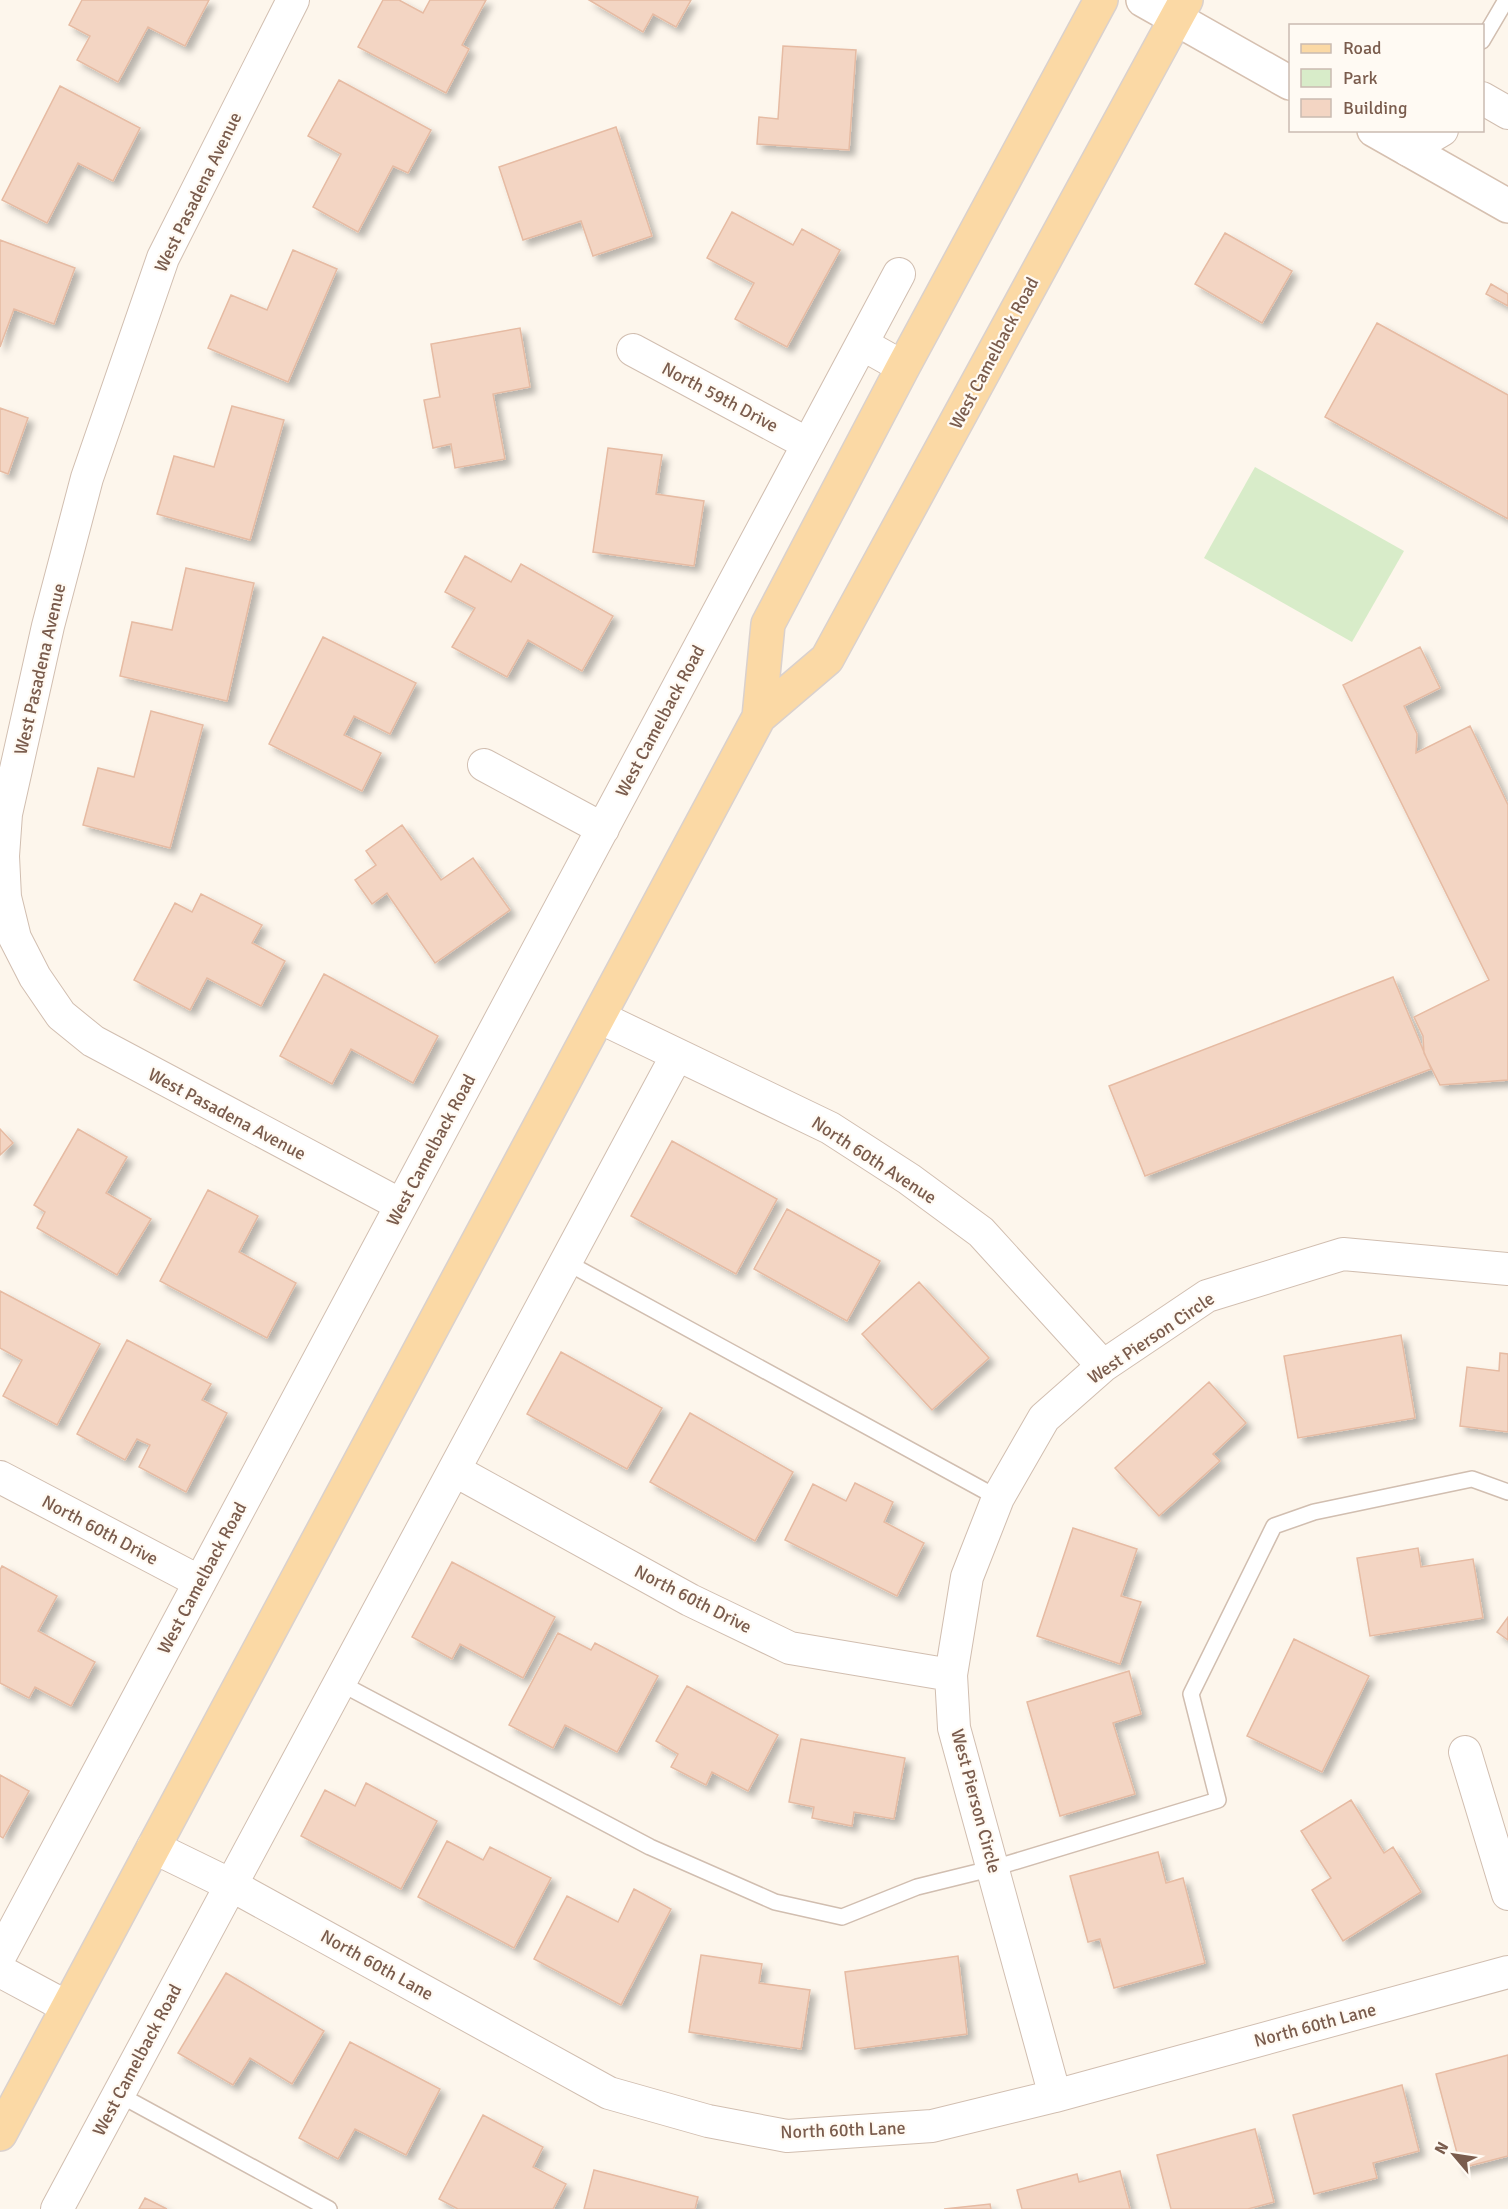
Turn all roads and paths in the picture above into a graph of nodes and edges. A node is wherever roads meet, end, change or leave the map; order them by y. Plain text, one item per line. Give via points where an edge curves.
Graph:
1 (293, 0) edge
2 (1101, 0) edge
3 (1143, 0) edge
4 (1506, 0) edge
5 (1181, 9) edge
6 (1484, 38) edge
7 (1289, 82) edge
8 (1377, 132) edge
9 (1439, 132) edge
10 (1408, 150) junction
11 (1508, 206) edge
12 (899, 274) dead end
13 (862, 344) junction
14 (633, 350) dead end
15 (903, 367) junction
16 (808, 444) junction
17 (759, 717) junction
18 (484, 765) dead end
19 (603, 829) junction
20 (599, 1017) junction
21 (677, 1055) junction
22 (401, 1205) junction
23 (566, 1262) junction
24 (1508, 1269) edge
25 (1103, 1366) junction
26 (454, 1470) junction
27 (0, 1477) edge
28 (1508, 1492) edge
29 (998, 1498) junction
30 (200, 1582) junction
31 (951, 1675) junction
32 (340, 1683) junction
33 (1465, 1752) dead end
34 (153, 1847) junction
35 (994, 1868) junction
36 (231, 1885) junction
37 (1508, 1894) edge
38 (0, 1956) edge
39 (0, 1971) edge
40 (1508, 1972) edge
41 (67, 2007) junction
42 (118, 2094) junction
43 (1055, 2096) junction
44 (0, 2134) edge
45 (57, 2209) edge
46 (329, 2209) edge

1 - 22 street, West Pasadena Avenue via 163,258 87,478 48,626 6,814 4,897 15,938 35,977 62,1015 93,1041
2 - 15 main road, West Camelback Road
3 - 5 main road
4 - 6 lane
5 - 7 main road
5 - 17 main road, West Camelback Road via 827,659
8 - 10 main road
9 - 10 street
10 - 11 main road
12 - 13 street, West Camelback Road
13 - 15 street
13 - 16 street, West Camelback Road
14 - 16 street, North 59th Drive
15 - 17 main road, West Camelback Road via 768,624
16 - 19 street, West Camelback Road
17 - 20 main road, West Camelback Road
18 - 19 street
19 - 22 street, West Camelback Road
20 - 21 street, North 60th Avenue
20 - 34 main road, West Camelback Road
21 - 23 street, West Camelback Road
21 - 25 street, North 60th Avenue via 830,1128 909,1179 981,1232
22 - 30 street, West Camelback Road
23 - 26 street, West Camelback Road
23 - 29 lane
24 - 25 street, West Pierson Circle via 1343,1254 1207,1296
25 - 29 street, West Pierson Circle via 1044,1418
26 - 31 street, North 60th Drive via 690,1600 790,1648
26 - 32 street, West Camelback Road
27 - 30 street, North 60th Drive
28 - 35 lane via 1472,1479 1314,1512 1274,1526 1191,1694 1218,1800
29 - 31 street, West Pierson Circle via 967,1577
30 - 38 street, West Camelback Road
31 - 35 street, West Pierson Circle via 954,1728
32 - 35 lane via 650,1847 775,1902 842,1917 917,1887
32 - 36 street, West Camelback Road
33 - 37 street
34 - 36 street, North 60th Lane
34 - 41 main road, West Camelback Road
35 - 43 street, West Pierson Circle
36 - 42 street, West Camelback Road
36 - 43 street, North 60th Lane via 609,2093 708,2121 787,2136 932,2126
39 - 41 street
40 - 43 street, North 60th Lane
41 - 44 main road, West Camelback Road
42 - 45 street, West Camelback Road
42 - 46 lane

